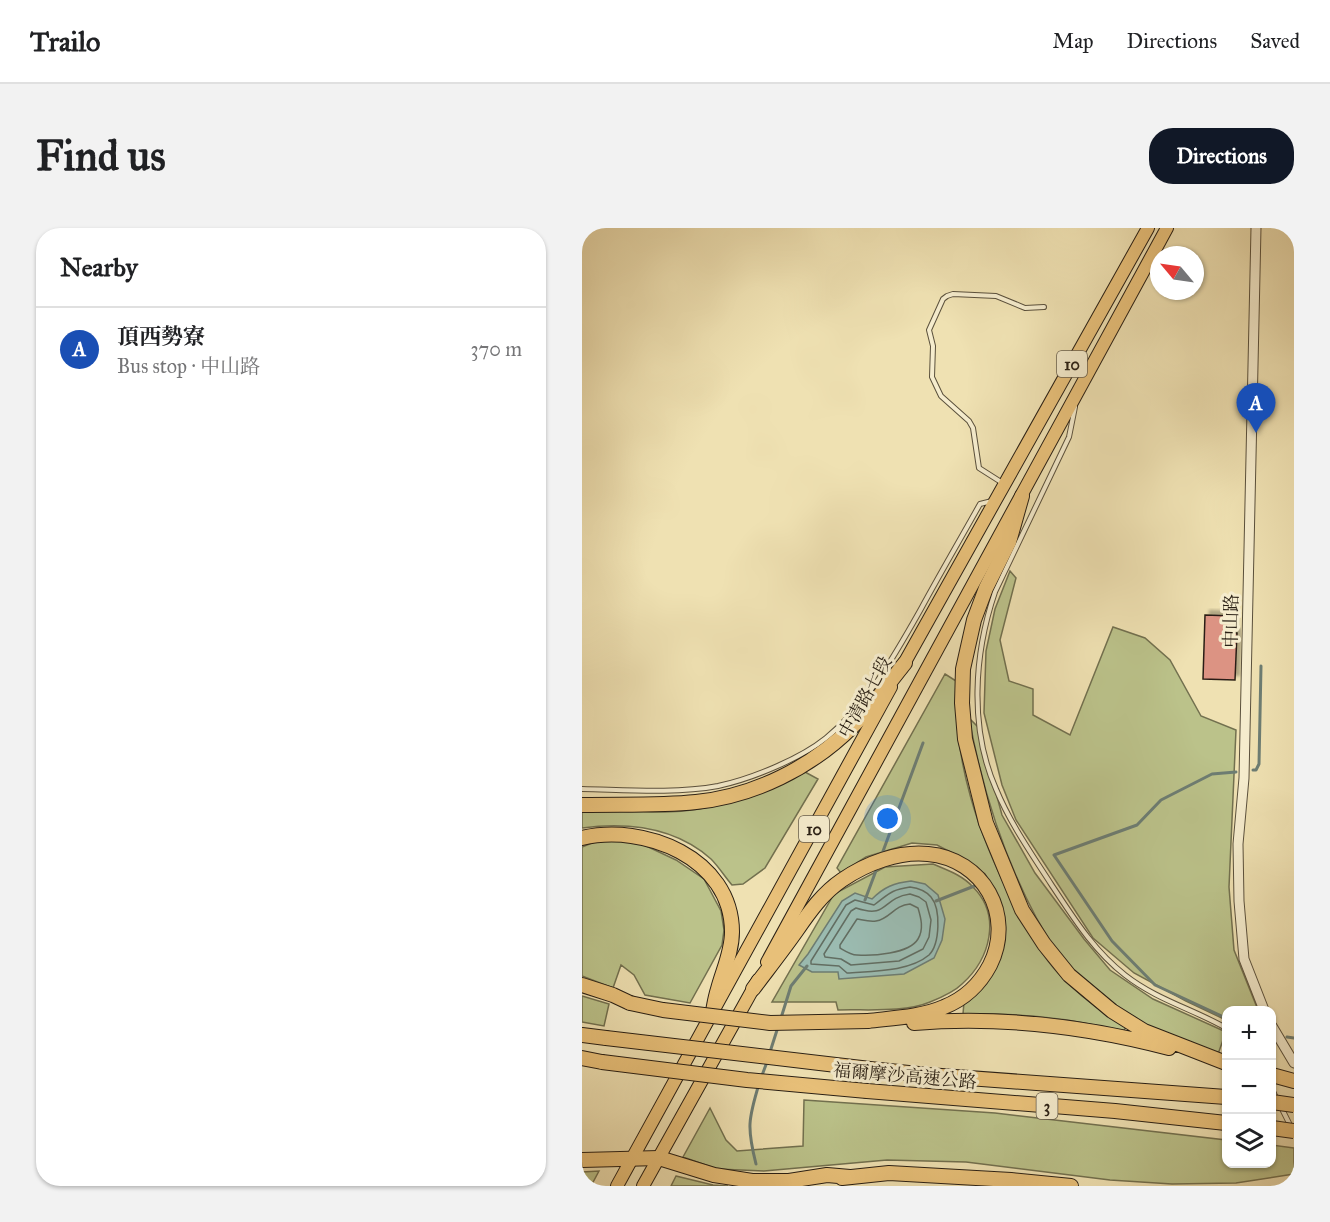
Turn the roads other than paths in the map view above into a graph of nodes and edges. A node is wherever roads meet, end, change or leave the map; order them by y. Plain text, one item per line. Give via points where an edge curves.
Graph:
1 (1148, 228) edge
2 (1167, 228) edge
3 (1256, 228) edge
4 (1044, 307) dead end
5 (1077, 396) junction
6 (1005, 484) junction
7 (1022, 496) junction
8 (996, 500) junction
9 (904, 663) junction
10 (582, 789) edge
11 (582, 805) edge
12 (582, 838) edge
13 (582, 985) edge
14 (753, 988) junction
15 (582, 994) edge
16 (630, 1003) junction
17 (1262, 1006) edge
18 (712, 1016) junction
19 (868, 1021) junction
20 (1222, 1026) edge
21 (1276, 1033) edge
22 (582, 1035) edge
23 (1197, 1053) junction
24 (582, 1058) edge
25 (1222, 1062) edge
26 (1294, 1063) edge
27 (1276, 1077) edge
28 (1294, 1081) edge
29 (1222, 1097) edge
30 (1276, 1097) edge
31 (1276, 1103) edge
32 (1294, 1105) edge
33 (1222, 1123) edge
34 (1276, 1129) edge
35 (1294, 1132) edge
36 (659, 1158) junction
37 (632, 1159) junction
38 (582, 1160) edge
39 (850, 1177) junction
40 (617, 1186) edge
41 (643, 1186) edge
42 (811, 1186) edge
43 (1071, 1186) edge

1 - 6 main road, 中清路七段 / 10
2 - 5 main road, 10
3 - 17 street, 中山路 via 1244,778 1238,844 1244,959
4 - 6 lane via 1025,308 996,296 953,294 943,299 929,330 934,384 973,428 979,468
5 - 7 main road, 10
5 - 20 lane via 1069,437 995,592 987,618 978,681 985,754 995,789 1019,835 1100,952 1152,993
6 - 8 main road, 中清路七段 / 10
7 - 14 main road, 10
7 - 23 highway via 1009,542 974,620 963,669 965,739 986,823 1022,910 1069,975 1128,1022
8 - 9 main road, 中清路七段 / 10
8 - 10 lane via 980,504 870,690 849,716 807,752 753,776 718,786 677,790
9 - 11 highway via 852,726 802,767 774,781 697,802
9 - 18 main road, 中清路七段 / 10
12 - 18 highway via 618,834 659,842 692,859 716,882 729,910 732,932
13 - 16 highway
14 - 19 highway via 809,911 852,873 888,859 915,854 936,855 966,867 988,890 999,920 999,941 988,969 969,992 943,1008
14 - 36 main road, 10
15 - 16 highway
16 - 19 highway, bridge via 770,1023
18 - 37 main road, 中清路七段 / 10
19 - 23 highway via 1042,1024
21 - 26 street
22 - 29 highway, 福爾摩沙高速公路 / 3, bridge via 928,1075
23 - 25 highway
24 - 33 highway, 福爾摩沙高速公路 / 3, bridge via 747,1080
27 - 28 highway
30 - 35 lane
31 - 32 highway, bridge
34 - 35 highway, bridge
36 - 37 highway
36 - 39 highway via 742,1180
36 - 41 main road, 10
37 - 38 highway
37 - 40 main road, 中清路七段 / 10
39 - 42 highway
39 - 43 highway via 909,1173

